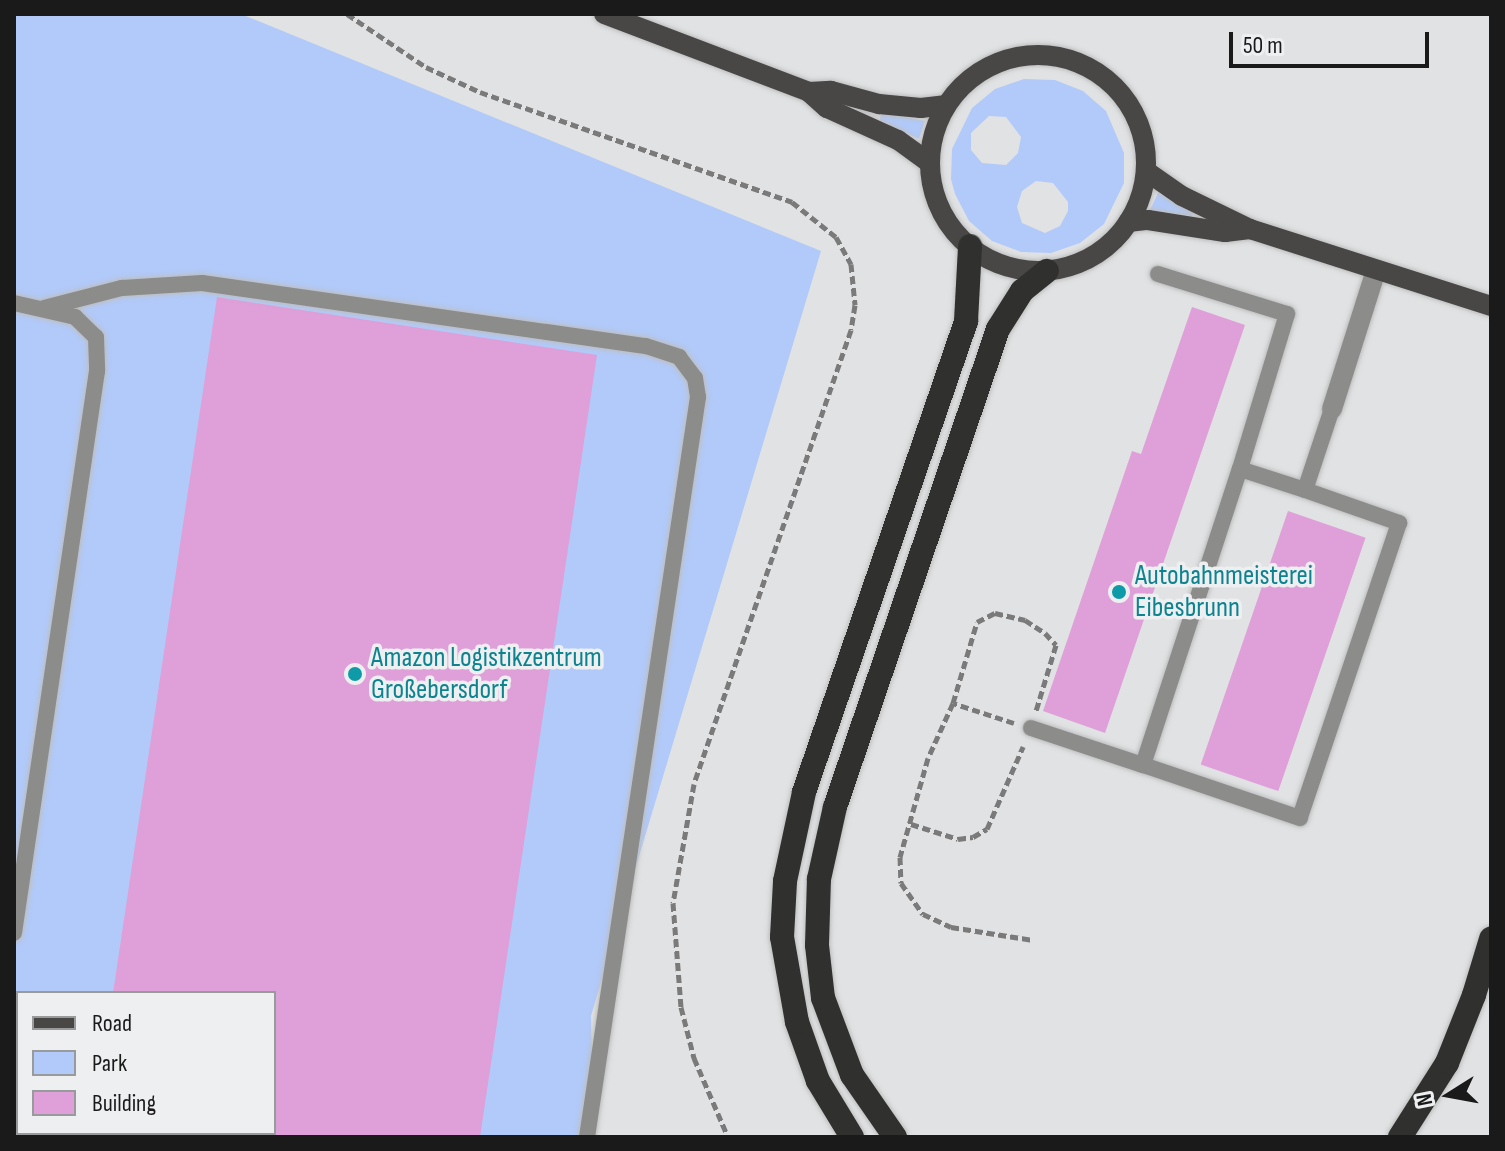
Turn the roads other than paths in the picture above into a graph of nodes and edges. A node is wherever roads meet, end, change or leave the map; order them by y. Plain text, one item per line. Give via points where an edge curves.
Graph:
1 (604, 14) edge
2 (809, 92) junction
3 (947, 105) junction
4 (930, 163) junction
5 (1146, 171) junction
6 (1128, 222) junction
7 (1250, 229) junction
8 (970, 246) junction
9 (1376, 270) junction
10 (1047, 271) junction
11 (1158, 274) dead end
12 (14, 303) edge
13 (1491, 306) edge
14 (44, 308) junction
15 (1332, 409) joint
16 (1240, 469) junction
17 (1305, 490) junction
18 (1031, 728) road end
19 (1143, 765) junction
20 (14, 933) edge
21 (1491, 939) edge
22 (587, 1137) edge
23 (852, 1137) edge
24 (895, 1137) edge
25 (1400, 1137) edge

1 - 2 main road
2 - 3 main road via 831,91 921,108
2 - 4 main road via 827,108 898,140
3 - 4 main road
3 - 5 main road via 980,71 1002,61 1049,55 1072,60 1113,84 1128,103 1142,136
4 - 8 main road via 941,209
5 - 6 main road
5 - 7 main road via 1182,196
6 - 7 main road via 1148,220 1225,232
6 - 10 main road via 1085,261
7 - 9 main road
8 - 10 main road via 1006,266
8 - 23 highway via 966,321 804,792 785,881 782,937 797,1022 818,1081
9 - 13 main road
9 - 15 street
10 - 24 highway via 1022,291 998,329 835,807 823,857 816,912 823,998 852,1075
11 - 16 lane via 1287,314
12 - 14 lane
14 - 20 lane via 75,317 96,337 97,371
14 - 22 lane via 122,288 202,283 646,346 679,357 695,378 698,397
15 - 17 lane
16 - 17 lane
16 - 19 lane
17 - 19 lane via 1399,523 1300,818
18 - 19 lane
21 - 25 highway via 1447,1063

